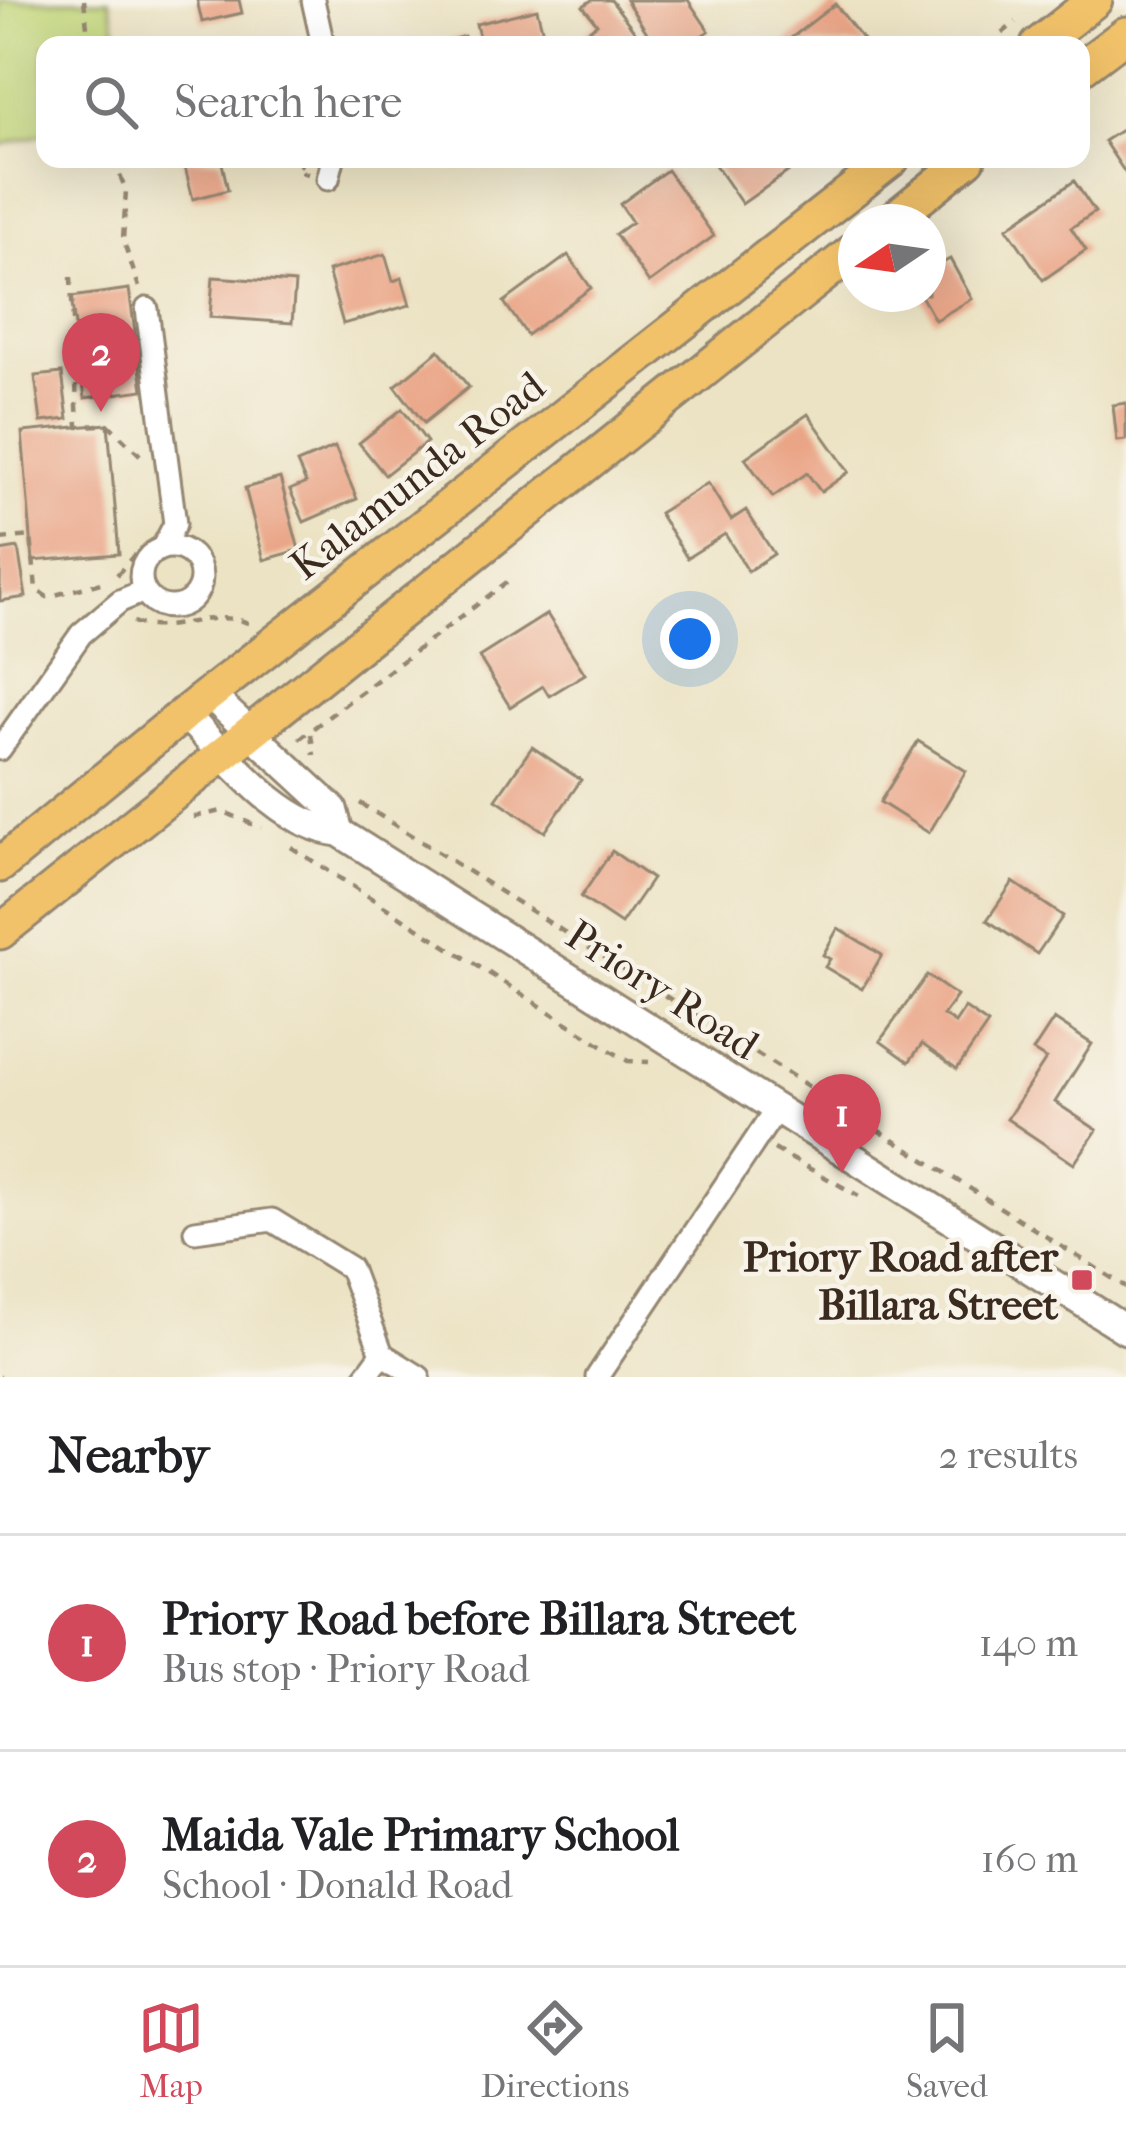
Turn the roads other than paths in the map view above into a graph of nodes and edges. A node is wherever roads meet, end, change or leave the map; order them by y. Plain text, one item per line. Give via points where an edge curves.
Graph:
1 (1095, 0) edge
2 (321, 3) edge
3 (1126, 34) edge
4 (323, 36) edge
5 (1049, 36) edge
6 (1090, 61) edge
7 (881, 168) edge
8 (957, 168) edge
9 (912, 204) edge
10 (838, 263) edge
11 (147, 309) road end
12 (155, 539) junction
13 (144, 591) junction
14 (196, 704) junction
15 (237, 745) junction
16 (0, 749) edge
17 (0, 866) edge
18 (0, 932) edge
19 (775, 1111) junction
20 (196, 1231) dead end
21 (1126, 1330) edge
22 (382, 1354) junction
23 (365, 1377) edge
24 (418, 1377) edge
25 (597, 1377) edge

1 - 5 main road
2 - 4 street
3 - 6 main road
7 - 14 main road, Kalamunda Road
8 - 9 main road
10 - 15 main road
11 - 12 street via 175,524
12 - 13 street via 142,564
12 - 13 street via 194,557 199,589 172,607
13 - 16 street via 81,634
14 - 15 street, Priory Road
14 - 17 main road, Kalamunda Road
15 - 18 main road
15 - 19 street, Priory Road via 312,829 339,832
19 - 21 street, Priory Road
19 - 25 street
20 - 22 street via 272,1220 350,1268
22 - 23 street
22 - 24 street

